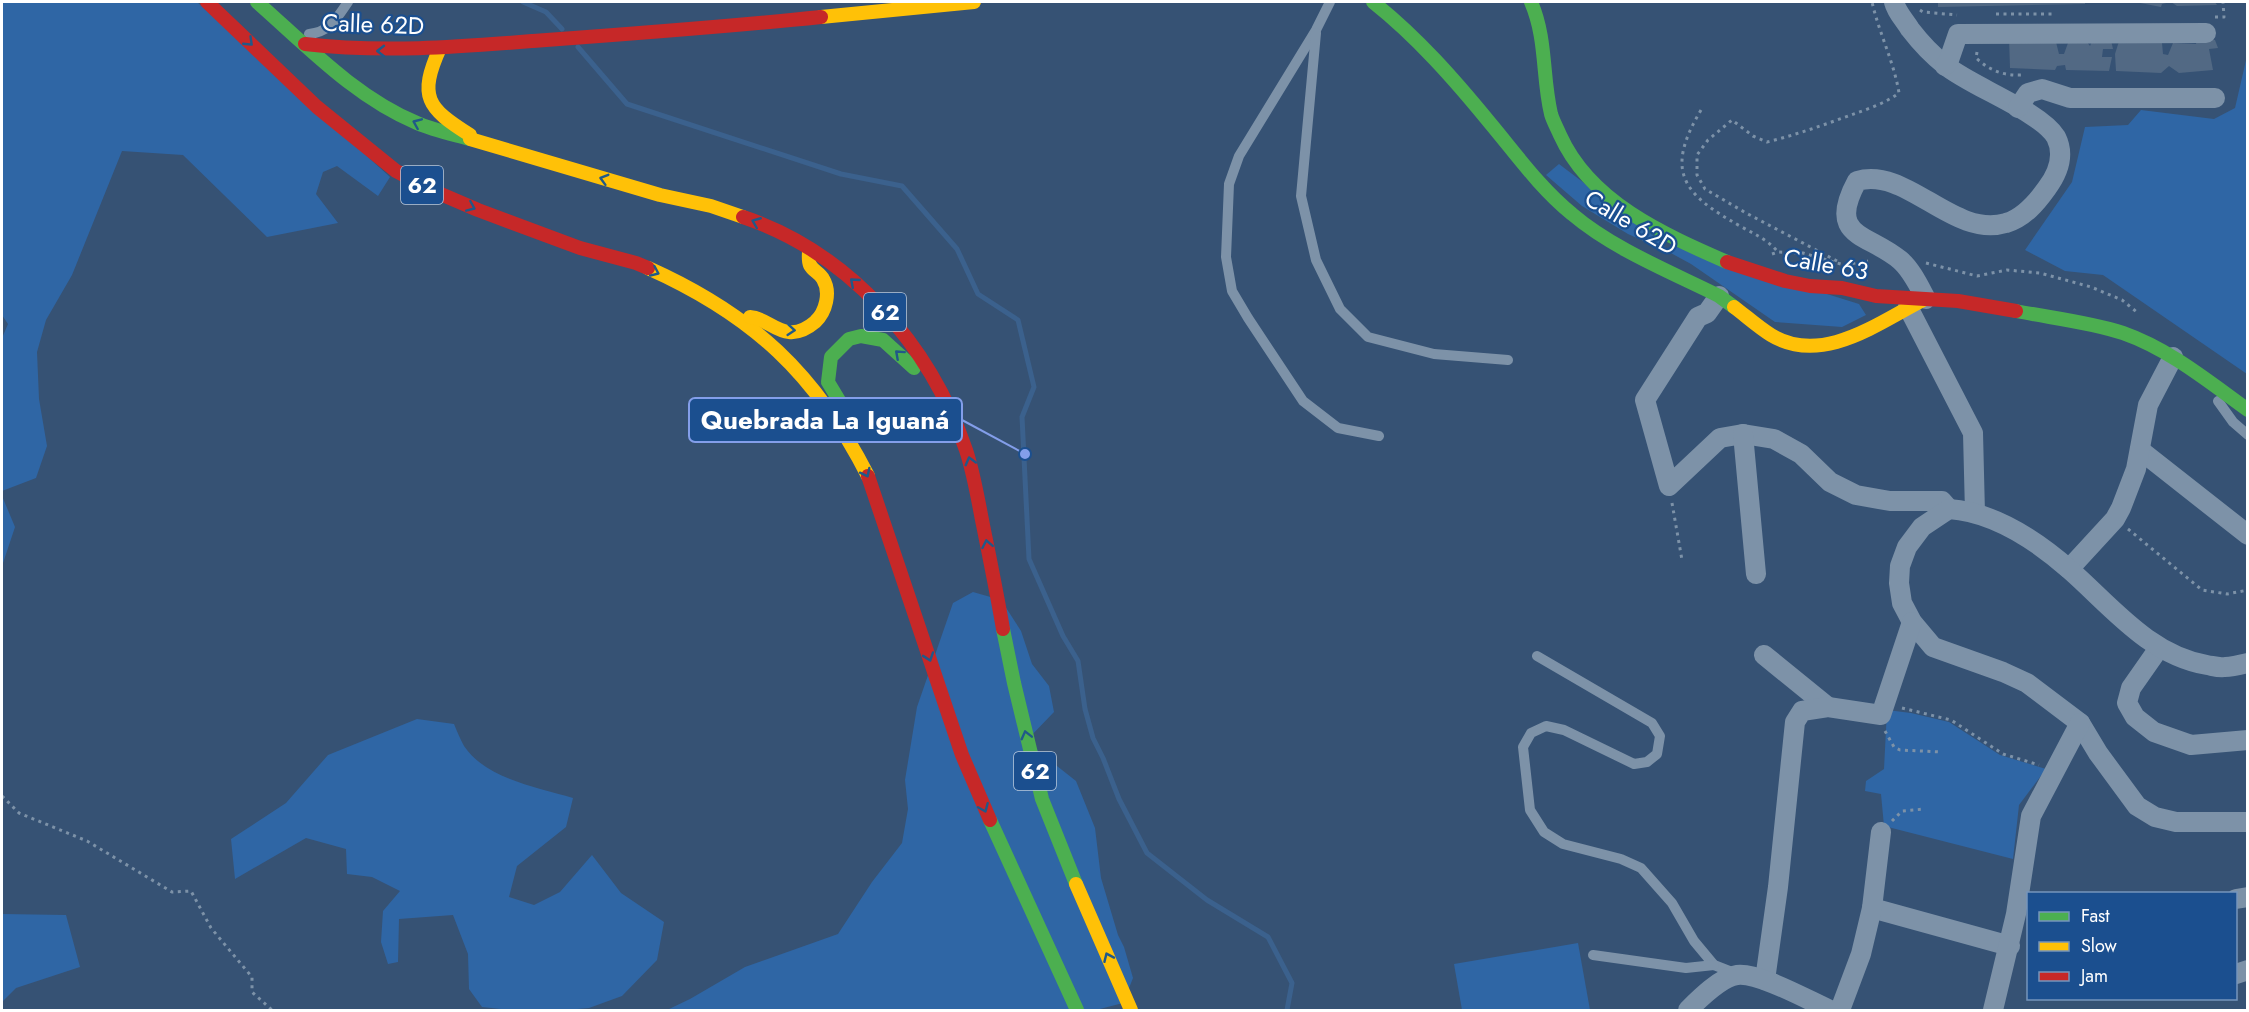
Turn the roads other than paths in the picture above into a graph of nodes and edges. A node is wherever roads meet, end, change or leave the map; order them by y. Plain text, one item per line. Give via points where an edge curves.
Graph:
1 (207, 2) edge
2 (257, 2) edge
3 (348, 2) edge
4 (974, 2) edge
5 (1330, 2) edge
6 (1373, 2) edge
7 (1530, 2) edge
8 (1894, 2) edge
9 (1316, 30) junction
10 (2206, 33) dead end
11 (294, 35) junction
12 (305, 44) junction
13 (440, 48) junction
14 (1945, 66) junction
15 (2215, 98) dead end
16 (2018, 108) junction
17 (486, 145) junction
18 (809, 248) junction
19 (1719, 296) junction
20 (1926, 299) junction
21 (1908, 307) junction
22 (736, 316) junction
23 (2173, 357) junction
24 (1508, 360) dead end
25 (2200, 376) junction
26 (943, 392) junction
27 (2247, 410) edge
28 (838, 422) junction
29 (1743, 434) junction
30 (2247, 435) edge
31 (1379, 436) dead end
32 (2140, 450) junction
33 (1949, 509) junction
34 (1975, 513) junction
35 (2247, 535) edge
36 (2069, 569) junction
37 (1756, 574) dead end
38 (1911, 622) junction
39 (2159, 648) junction
40 (1764, 654) dead end
41 (1536, 656) dead end
42 (2247, 663) edge
43 (1828, 707) junction
44 (2080, 723) junction
45 (2247, 740) edge
46 (2247, 822) edge
47 (1881, 832) road end
48 (1872, 908) junction
49 (2022, 914) edge
50 (2010, 946) junction
51 (1593, 955) dead end
52 (1714, 965) junction
53 (1737, 975) junction
54 (1765, 980) junction
55 (1077, 1011) edge
56 (1131, 1011) edge
57 (1688, 1011) edge
58 (1830, 1011) edge
59 (1840, 1011) edge
60 (1993, 1011) edge

1 -> 22 main road, 62 via 317,107 396,171 478,210 686,285
2 - 11 main road, 62
3 - 11 lane via 330,28
4 - 13 main road, Calle 62D via 682,32
5 - 9 lane
6 - 19 main road, Calle 62D via 1437,62 1535,179 1569,213 1623,248
7 - 20 main road, Calle 63 via 1539,21 1554,126 1572,159 1600,191 1683,243 1744,268 1810,286
8 - 14 street via 1917,39
9 - 24 lane via 1301,196 1316,260 1340,309 1368,337 1434,354
9 - 31 lane via 1239,156 1229,184 1226,257 1232,291 1304,400 1338,428
10 - 14 street via 1958,34
11 - 12 main road, 62
13 -> 12 main road, Calle 62D via 363,51
17 -> 12 main road, 62 via 418,124 382,106
13 - 17 main road, Calle 62D via 426,84 432,104 444,119
14 - 16 street
15 - 16 street via 2070,98 2042,89 2028,93
16 - 20 street via 2049,130 2061,154 2052,182 2039,199 2010,222 1996,226 1968,222 1914,193 1869,178 1857,182 1851,193 1849,227 1901,260
18 -> 17 main road, 62 via 761,223 711,206
22 -> 18 main road via 762,317 785,332 814,324 823,313 827,290 822,277 810,265
26 -> 18 main road, 62 via 900,327 873,298
19 - 21 main road, Calle 62D via 1773,336 1809,347 1848,339
19 - 29 street via 1707,313 1698,317 1645,400 1669,486 1720,438
20 - 21 main road, Calle 62D
20 - 23 main road, Calle 63 via 2099,326 2126,334
21 - 34 street via 1972,433
22 - 28 main road, 62 via 802,375
23 - 25 main road, Calle 63
23 - 32 street via 2148,405
25 - 27 main road, Calle 63
25 - 30 lane
26 -> 28 main road via 883,340 861,336 849,339 831,357 828,382 840,402
56 -> 26 main road, 62 via 1048,818 1014,683 975,483
28 -> 55 main road, 62 via 871,481 962,755
29 - 33 street via 1774,440 1801,454 1830,482 1856,495 1890,501 1942,501
29 - 37 street
32 - 35 street
32 - 36 street via 2127,495 2115,519
33 - 34 street
33 - 38 street via 1922,527 1907,547 1900,566 1902,603
34 - 36 street via 2014,530
36 - 39 street via 2120,619
38 - 43 street via 1882,711
38 - 44 street via 1933,647 2027,683
39 - 42 street via 2190,662 2224,668
39 - 45 street via 2131,688 2127,703 2135,717 2154,732 2191,745
40 - 43 street
41 - 52 lane via 1652,723 1660,736 1657,754 1647,762 1634,764 1564,730 1546,726 1531,733 1523,747 1530,810 1544,832 1563,843 1641,868 1672,903 1694,941
43 - 54 street via 1802,711 1795,722
44 - 46 street via 2136,806 2155,817 2176,822
44 - 49 street via 2031,816
47 - 48 street
48 - 50 street
48 - 59 street via 1861,954
49 - 50 street
50 - 60 street
51 - 52 lane via 1686,968
52 - 53 lane
53 - 54 street
53 - 57 street via 1714,986
54 - 58 street

